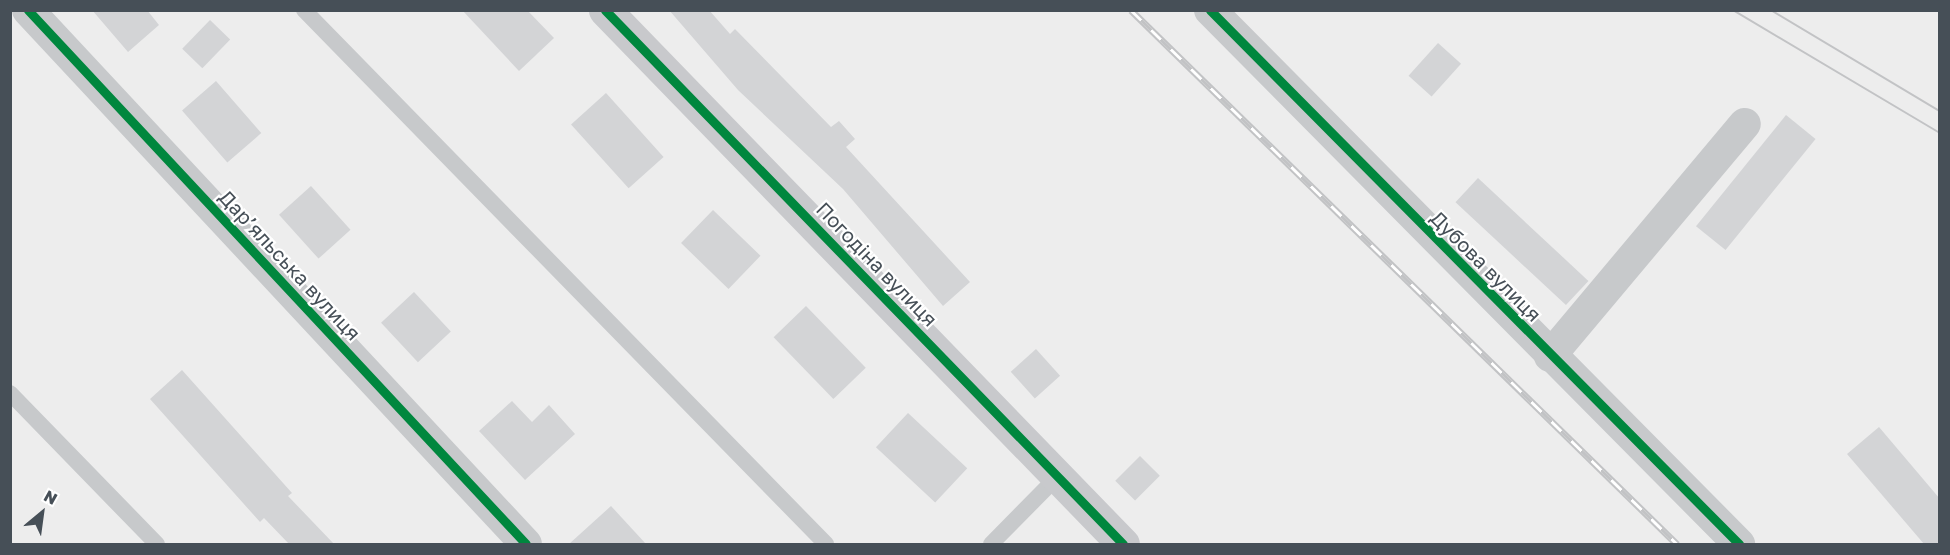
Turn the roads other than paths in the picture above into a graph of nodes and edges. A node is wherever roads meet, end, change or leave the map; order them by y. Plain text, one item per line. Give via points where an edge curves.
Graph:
1 (28, 10) edge
2 (304, 10) edge
3 (605, 10) edge
4 (1210, 10) edge
5 (1745, 124) dead end
6 (1550, 356) junction
7 (10, 393) edge
8 (1058, 476) junction
9 (157, 544) edge
10 (526, 544) edge
11 (826, 544) edge
12 (991, 544) edge
13 (1123, 544) edge
14 (1739, 544) edge

1 - 10 street, Дар’яльська вулиця
2 - 11 lane
3 - 8 street, Погодіна вулиця
4 - 6 street, Дубова вулиця
5 - 6 street
6 - 14 street, Дубова вулиця
7 - 9 lane
8 - 12 lane
8 - 13 street, Погодіна вулиця

